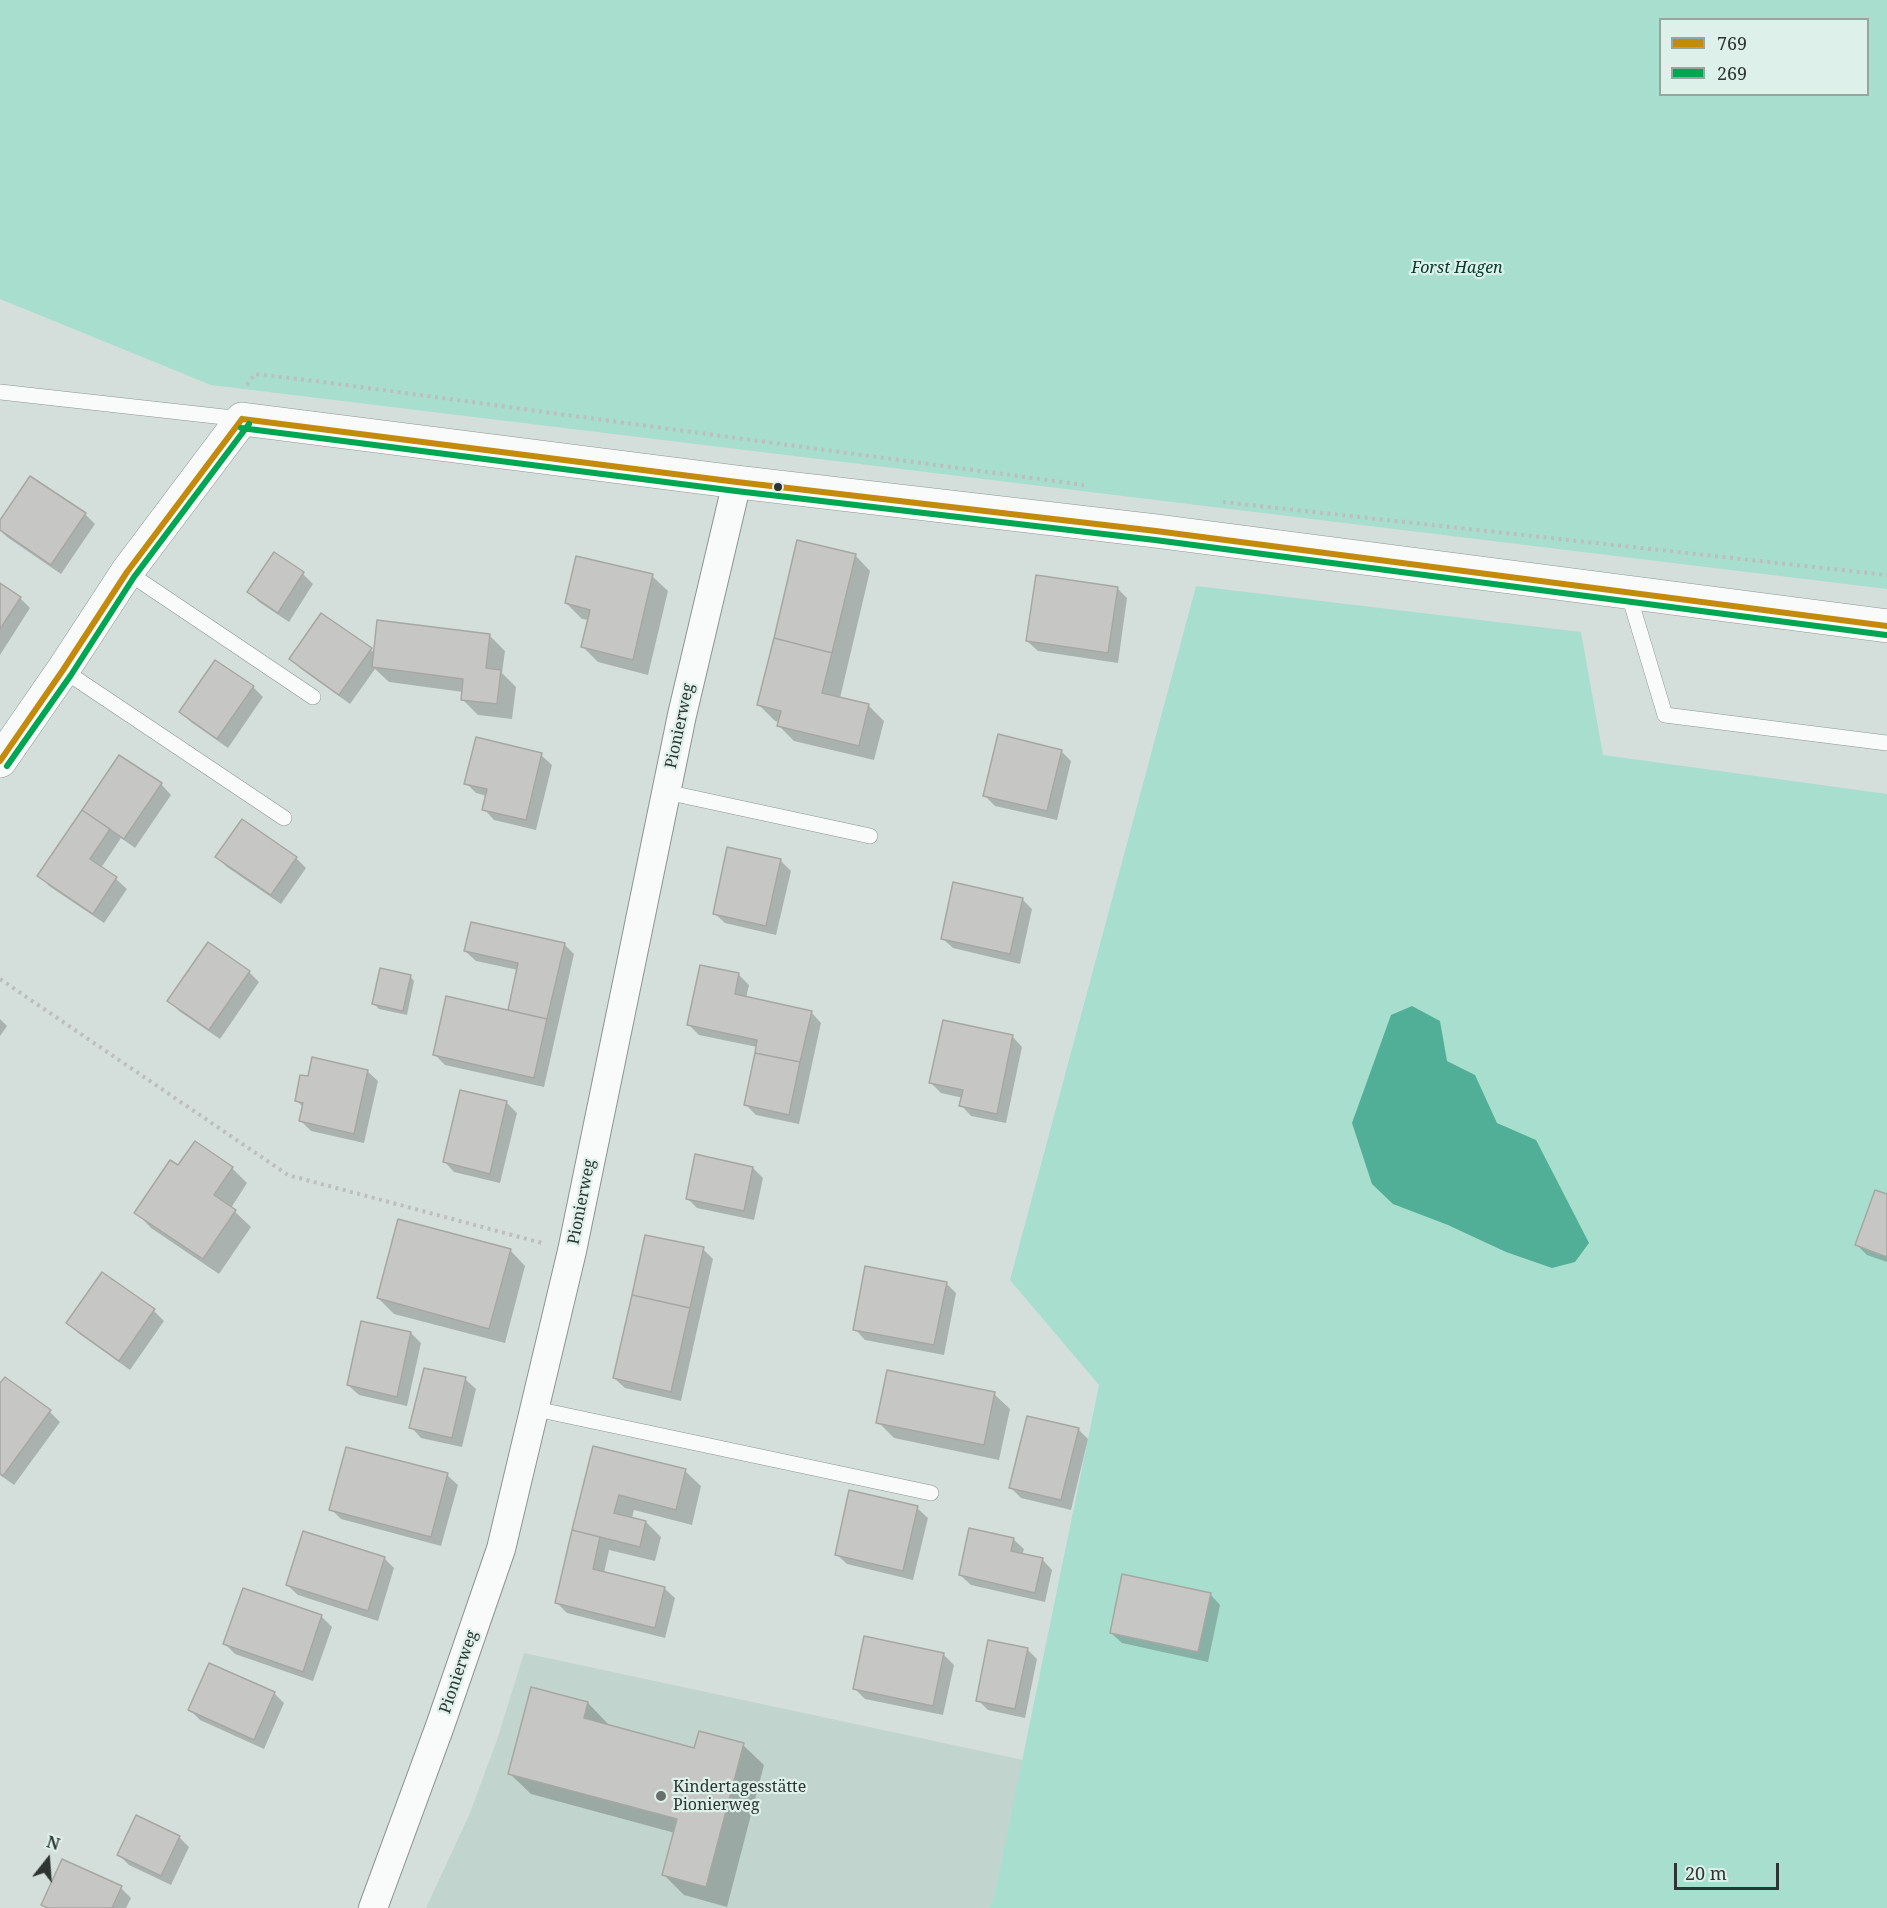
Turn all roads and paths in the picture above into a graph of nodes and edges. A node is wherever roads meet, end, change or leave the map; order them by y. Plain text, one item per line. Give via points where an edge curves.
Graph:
1 (0, 392) edge
2 (242, 419) junction
3 (737, 482) junction
4 (1092, 486) dead end
5 (1220, 501) dead end
6 (127, 572) junction
7 (1887, 575) edge
8 (1628, 592) junction
9 (1887, 626) edge
10 (63, 670) junction
11 (313, 697) dead end
12 (1887, 743) edge
13 (0, 761) edge
14 (666, 792) junction
15 (284, 818) dead end
16 (870, 836) dead end
17 (0, 979) edge
18 (572, 1251) junction
19 (536, 1409) junction
20 (931, 1493) dead end
21 (373, 1908) edge

1 - 2 lane
2 - 3 street
2 - 4 path via 238,399 255,374
2 - 6 street
3 - 8 street
3 - 14 street, Pionierweg
5 - 7 path
6 - 10 street
6 - 11 lane
8 - 9 street
8 - 12 lane via 1665,716
10 - 13 street
10 - 15 lane
14 - 16 lane
14 - 18 street, Pionierweg
17 - 18 path via 288,1175
18 - 19 street, Pionierweg
19 - 20 lane
19 - 21 street, Pionierweg via 501,1549

